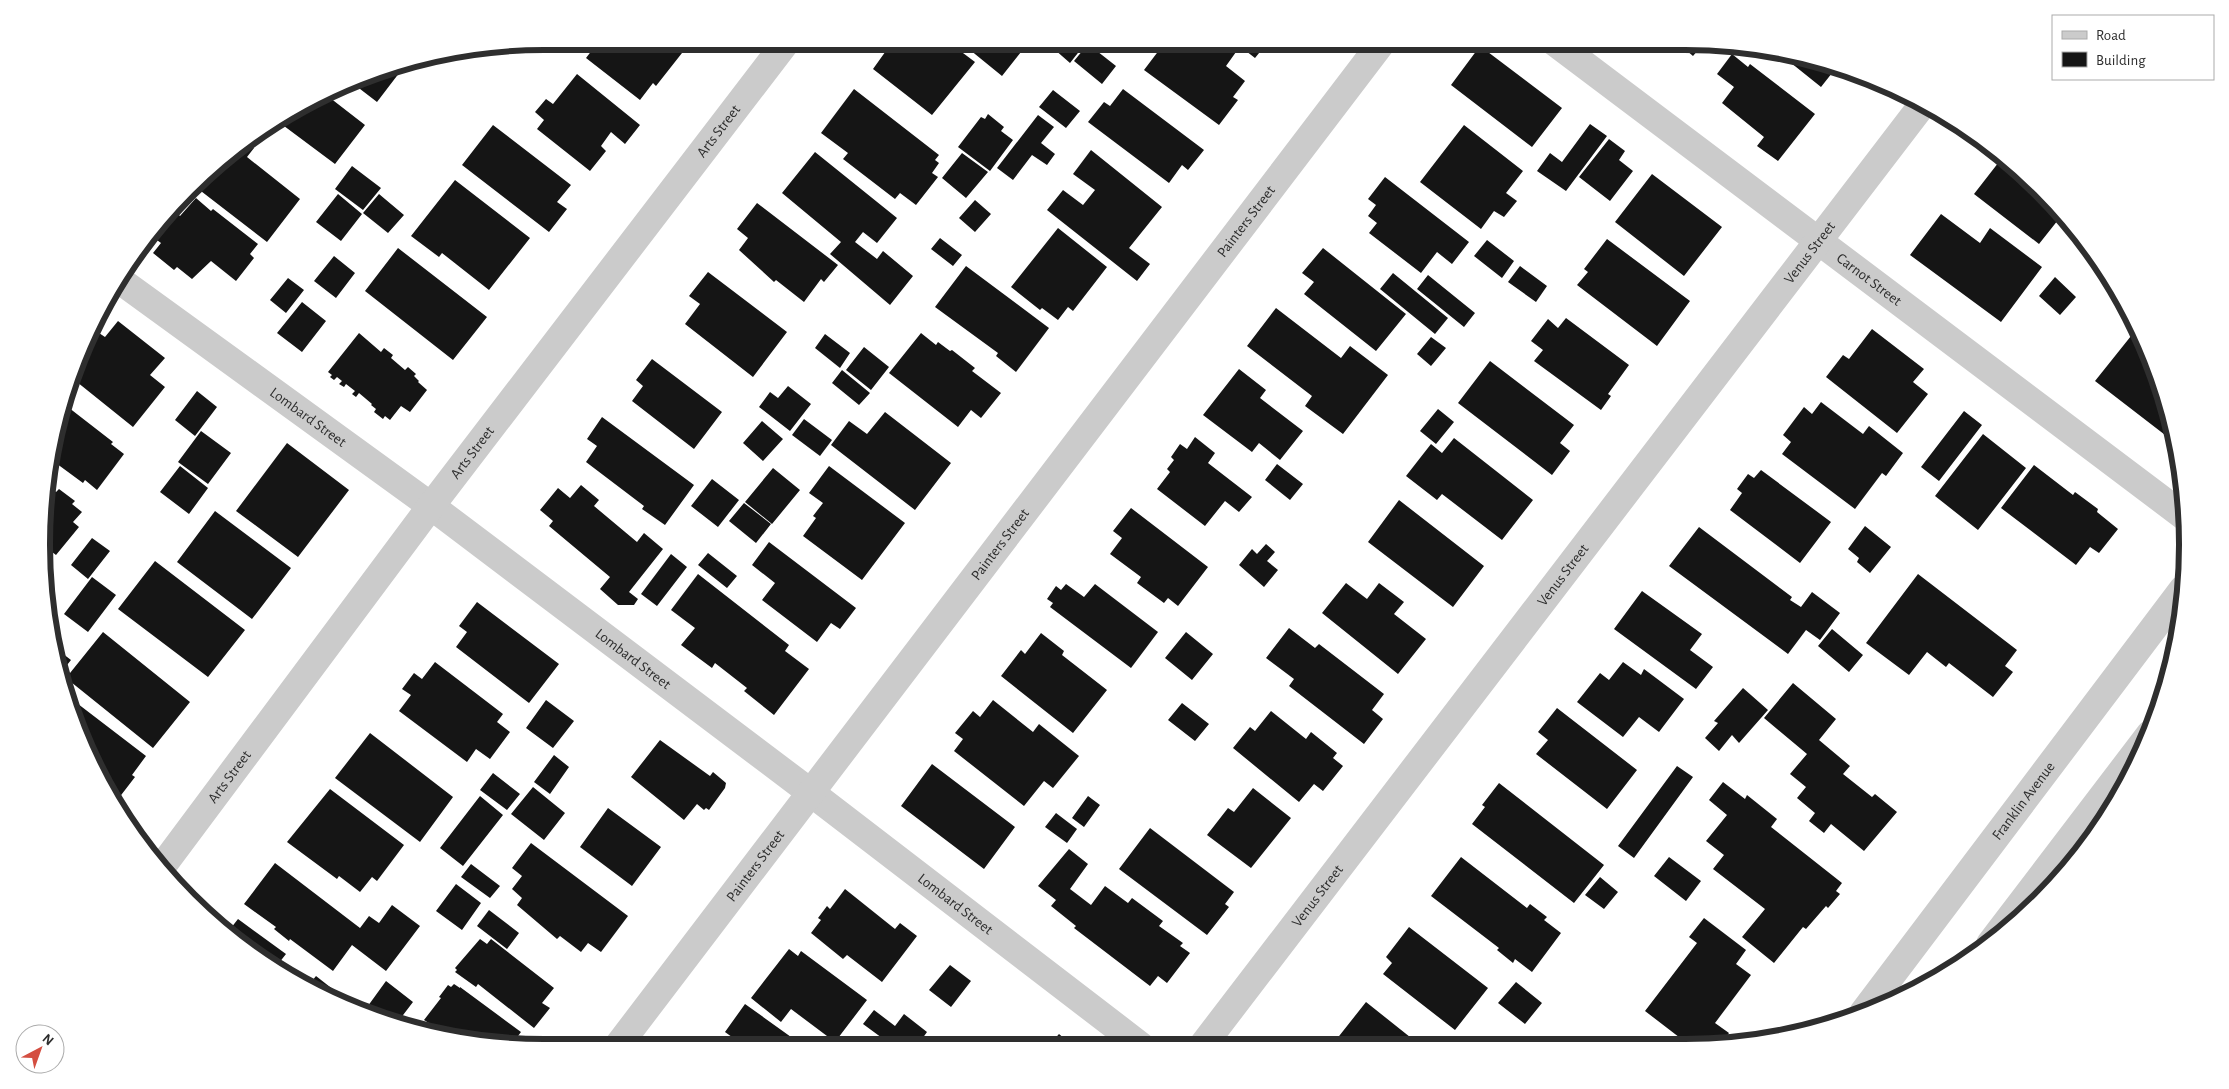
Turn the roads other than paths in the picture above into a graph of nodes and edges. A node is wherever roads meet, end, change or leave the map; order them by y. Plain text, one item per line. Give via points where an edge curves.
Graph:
1 (780, 50) edge
2 (1377, 50) edge
3 (1565, 50) edge
4 (1919, 109) edge
5 (1819, 242) junction
6 (124, 284) edge
7 (431, 506) junction
8 (2178, 512) edge
9 (2176, 598) edge
10 (2128, 763) edge
11 (810, 792) junction
12 (165, 862) edge
13 (2012, 915) edge
14 (1871, 1002) edge
15 (624, 1039) edge
16 (1132, 1039) edge
17 (1208, 1039) edge

1 - 7 street, Arts Street
2 - 11 street, Painters Street
3 - 5 street, Carnot Street
4 - 5 street, Venus Street
5 - 8 street, Carnot Street
5 - 17 street, Venus Street
6 - 7 street, Lombard Street
7 - 11 street, Lombard Street
7 - 12 street, Arts Street
9 - 14 street, Franklin Avenue
10 - 13 street
11 - 15 street, Painters Street
11 - 16 street, Lombard Street

